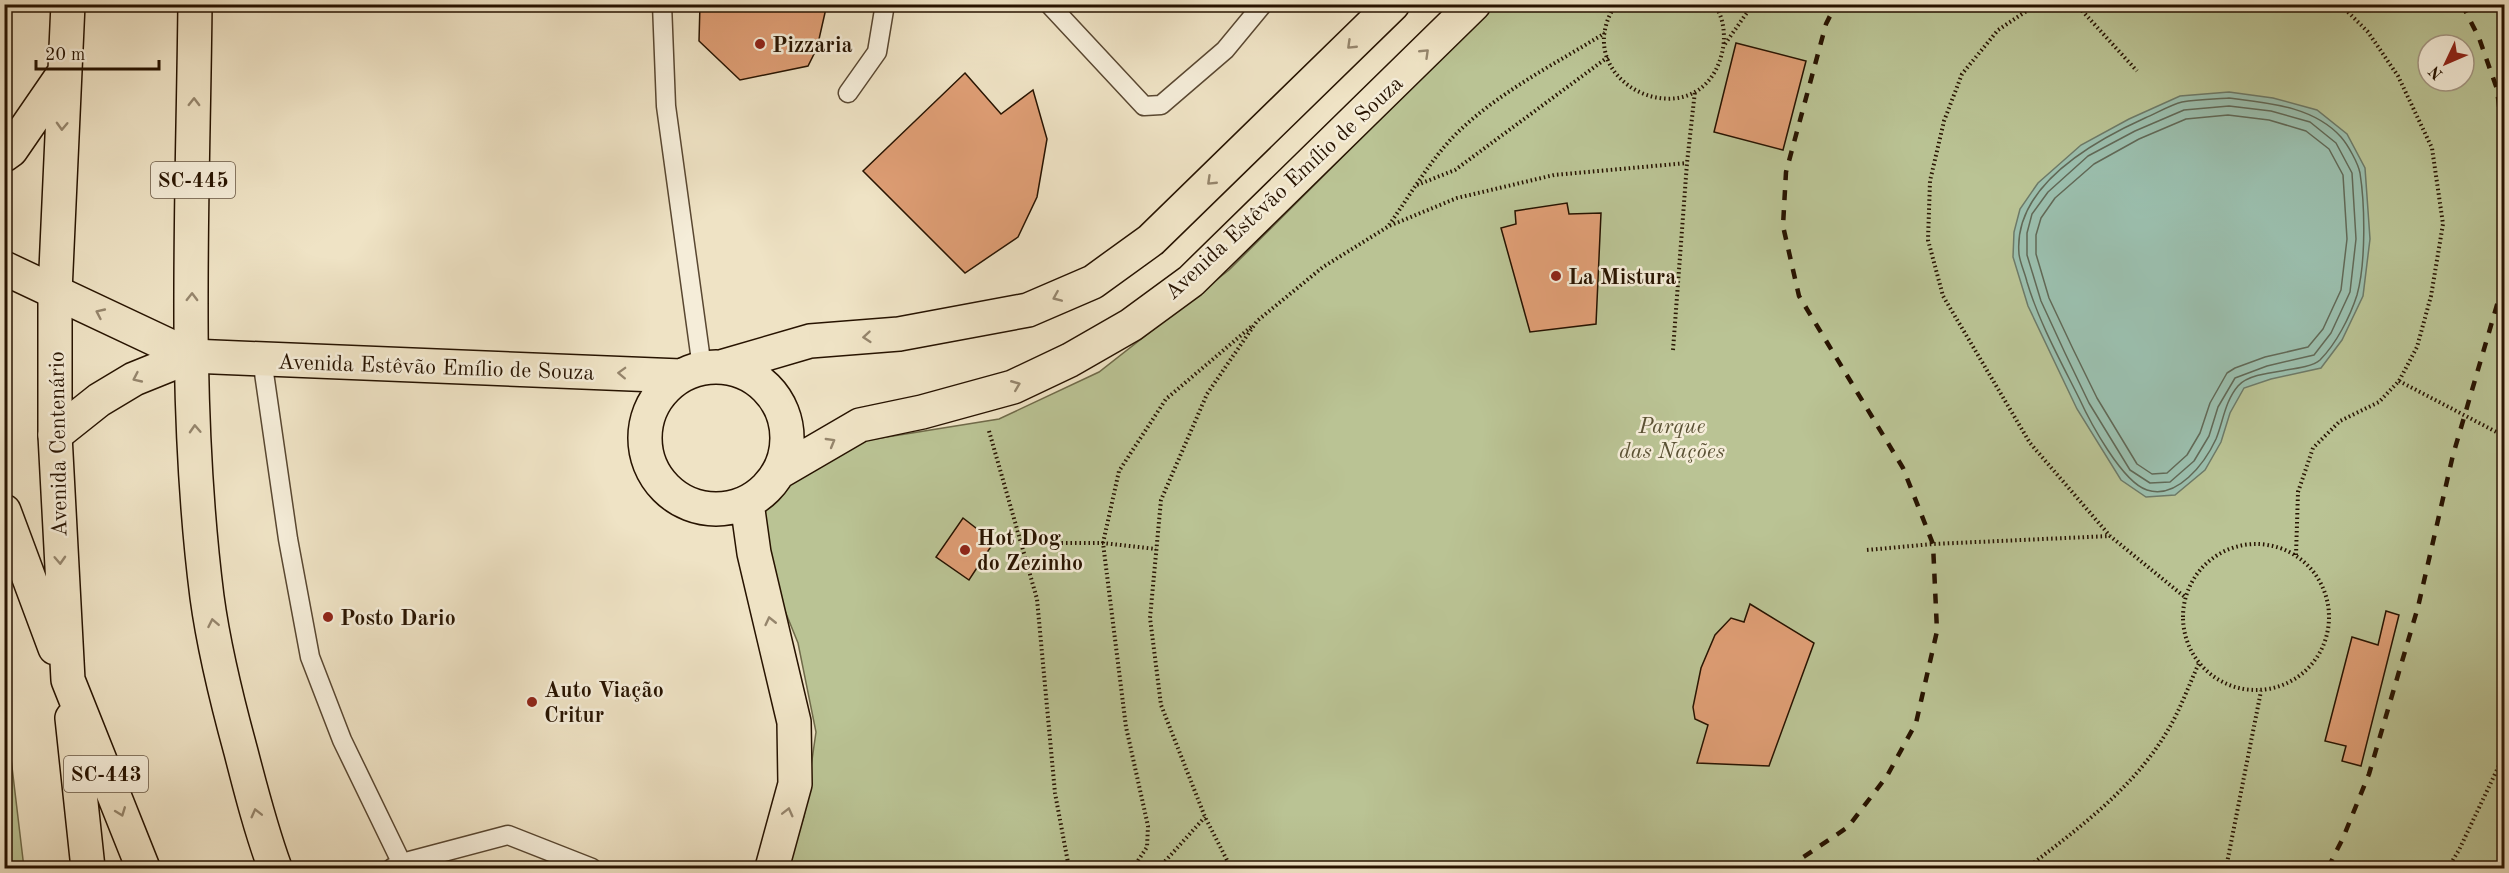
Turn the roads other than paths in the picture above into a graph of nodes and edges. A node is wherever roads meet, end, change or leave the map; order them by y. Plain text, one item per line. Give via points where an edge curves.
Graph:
1 (68, 4) edge
2 (195, 4) edge
3 (662, 4) edge
4 (883, 4) edge
5 (1049, 4) edge
6 (1263, 4) edge
7 (1394, 4) edge
8 (1474, 4) edge
9 (64, 72) junction
10 (848, 93) dead end
11 (4, 155) edge
12 (4, 268) edge
13 (55, 291) junction
14 (191, 356) junction
15 (262, 358) junction
16 (702, 370) junction
17 (55, 435) junction
18 (781, 471) junction
19 (747, 503) junction
20 (4, 511) edge
21 (68, 680) junction
22 (399, 867) edge
23 (88, 868) edge
24 (143, 868) edge
25 (275, 868) edge
26 (592, 868) edge
27 (772, 868) edge

1 - 9 main road, Avenida Centenário
14 -> 2 main road, SC-445
3 - 16 lane via 666,105
4 - 10 lane via 877,52
5 - 6 lane via 1144,106 1161,105 1225,50
7 -> 16 main road, Avenida Estêvão Emílio de Souza via 1151,240 1093,282 1028,309 899,334 810,341
18 -> 8 main road, Avenida Estêvão Emílio de Souza via 860,425 1013,387 1131,325 1191,280
9 - 11 main road
9 -> 13 main road, Avenida Centenário
12 - 13 main road
14 -> 13 main road
13 - 17 main road, Avenida Centenário
14 - 15 main road, Avenida Estêvão Emílio de Souza
14 -> 17 main road via 134,379 99,400
25 -> 14 main road via 261,832 232,718 208,598
16 -> 15 main road, Avenida Estêvão Emílio de Souza
15 - 22 lane via 288,539 310,657
16 - 18 main road via 746,373 765,386 780,404 788,426
16 - 19 main road via 662,391 649,412 645,436 648,460 659,482 677,498 700,508 724,509
17 -> 21 main road, Avenida Centenário
18 - 19 main road via 766,490
27 -> 19 main road via 795,784 794,722 754,553
20 - 21 main road
21 - 23 main road
21 -> 24 main road, Avenida Centenário / SC-443
22 - 26 lane via 508,835

